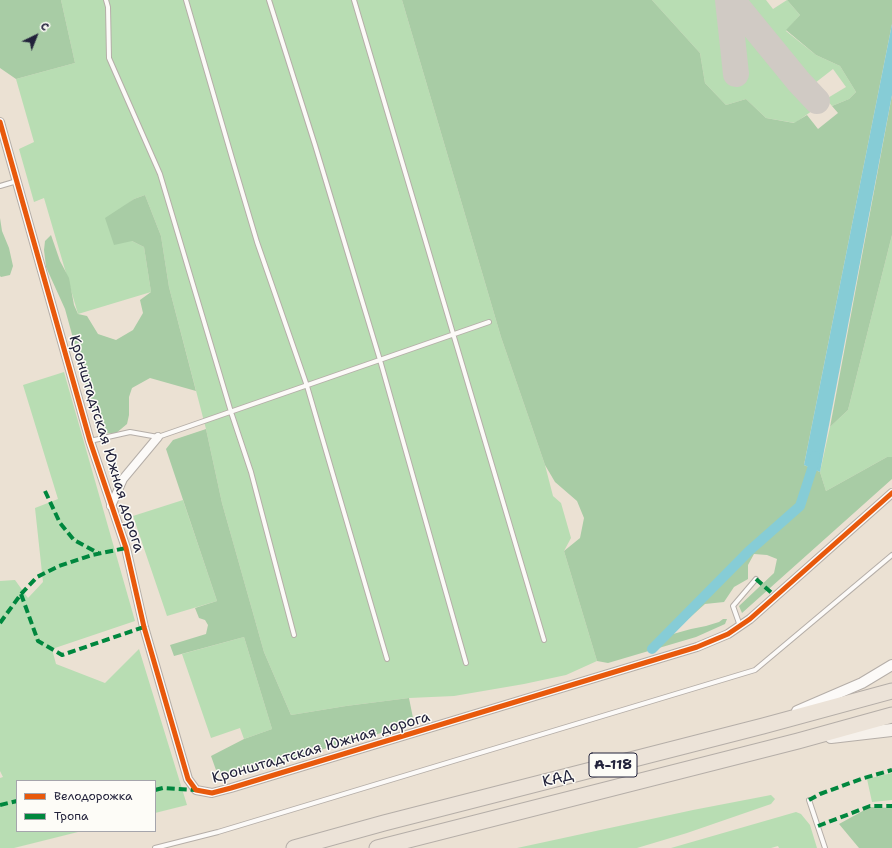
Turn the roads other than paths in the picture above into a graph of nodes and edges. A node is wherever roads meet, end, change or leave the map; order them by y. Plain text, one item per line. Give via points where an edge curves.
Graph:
1 (106, 0) edge
2 (186, 0) edge
3 (269, 0) edge
4 (354, 0) edge
5 (0, 122) edge
6 (18, 181) junction
7 (0, 186) edge
8 (489, 322) dead end
9 (454, 335) junction
10 (380, 360) junction
11 (307, 386) junction
12 (231, 412) junction
13 (158, 437) junction
14 (90, 441) junction
15 (892, 493) edge
16 (111, 506) junction
17 (892, 555) edge
18 (756, 579) dead end
19 (740, 626) junction
20 (294, 635) dead end
21 (544, 640) dead end
22 (387, 659) dead end
23 (466, 662) dead end
24 (892, 665) edge
25 (892, 691) edge
26 (892, 715) edge
27 (763, 726) junction
28 (892, 730) edge
29 (798, 741) junction
30 (809, 800) dead end
31 (155, 848) edge
32 (294, 848) edge
33 (377, 848) edge
34 (825, 848) edge

1 - 12 lane via 109,58 160,174
2 - 11 lane via 257,242
3 - 10 lane
4 - 9 lane
5 - 6 street, Кронштадтская Южная дорога
6 - 7 lane
6 - 14 street, Кронштадтская Южная дорога
8 - 9 lane
9 - 10 lane
9 - 21 lane
10 - 11 lane
10 - 23 lane
11 - 12 lane
11 - 22 lane
12 - 13 lane
12 - 20 lane via 251,472
13 - 14 lane via 130,432
13 - 16 street via 123,479
14 - 16 street, Кронштадтская Южная дорога
15 - 19 street, Кронштадтская Южная дорога
16 - 19 street, Кронштадтская Южная дорога via 126,548 144,628 188,779 196,790 212,793 454,721 697,647
17 - 31 lane via 756,670 218,832
18 - 19 lane via 733,606
24 - 27 street via 862,682
25 - 27 highway, КАД / А-118
26 - 29 highway, КАД / А-118
27 - 32 highway, КАД / А-118
28 - 29 main road
29 - 33 highway, КАД / А-118
30 - 34 lane

